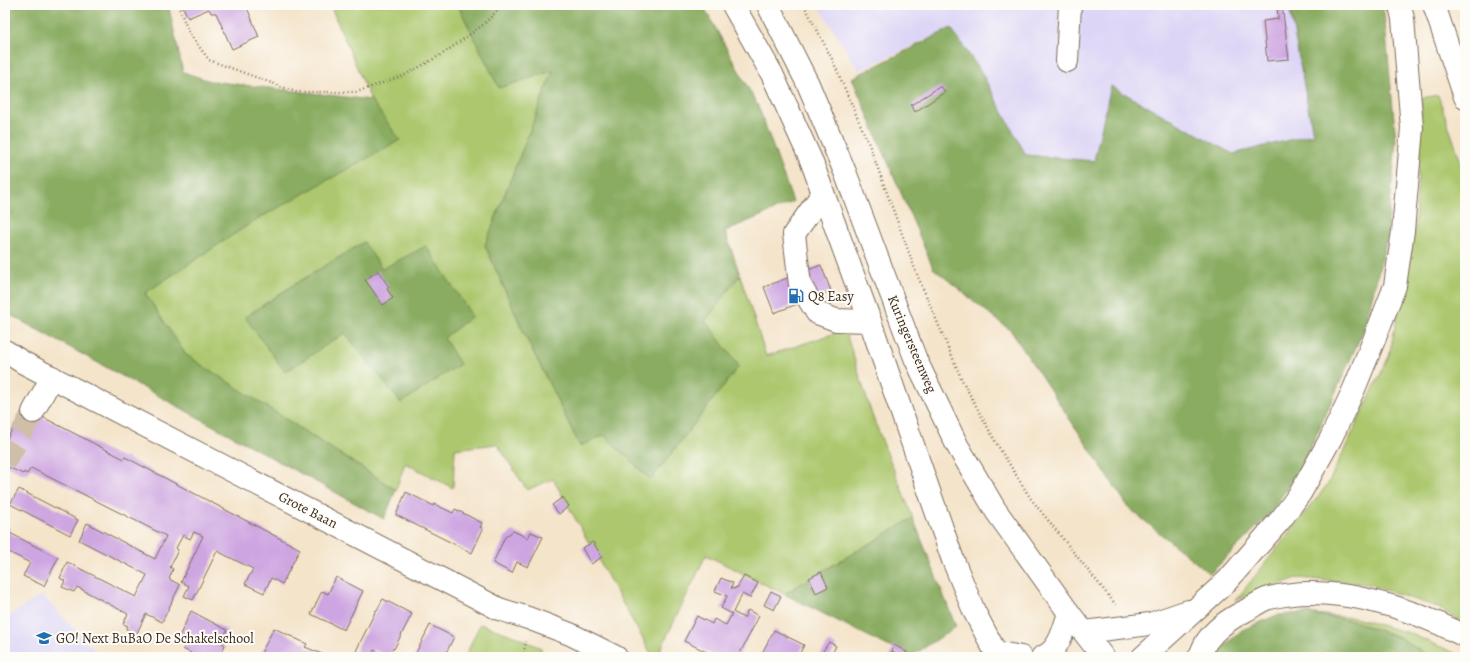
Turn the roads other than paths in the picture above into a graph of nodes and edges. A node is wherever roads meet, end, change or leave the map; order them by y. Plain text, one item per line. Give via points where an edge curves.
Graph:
1 (733, 5) edge
2 (768, 5) edge
3 (1070, 5) edge
4 (1400, 5) edge
5 (1434, 5) edge
6 (1067, 61) dead end
7 (1465, 98) edge
8 (823, 193) junction
9 (870, 321) junction
10 (5, 351) edge
11 (52, 377) junction
12 (33, 412) tunnel mouth
13 (1195, 609) junction
14 (1069, 613) junction
15 (1084, 632) junction
16 (1465, 636) edge
17 (997, 654) edge
18 (616, 657) edge
19 (1021, 657) edge
20 (1042, 657) edge
21 (1103, 657) edge
22 (1143, 657) edge
23 (1199, 657) edge

1 - 8 main road, Kuringersteenweg via 772,74
2 - 14 main road, Kuringersteenweg via 808,84 845,172 916,360 956,445 996,511
3 - 6 main road
4 - 13 main road via 1412,128 1395,286 1354,389 1301,492 1282,518 1227,581
5 - 7 main road
8 - 9 main road, Kuringersteenweg
8 - 9 main road via 794,234 800,285 817,313 836,320
9 - 17 main road, Kuringersteenweg via 954,560 974,611
10 - 11 main road, Grote Baan
11 - 12 main road
11 - 18 main road, Grote Baan via 499,609 570,634
13 - 15 main road via 1150,624
13 - 22 main road
14 - 15 main road, Kuringersteenweg
14 - 20 main road via 1061,638 1054,649
15 - 21 main road, Kuringersteenweg
16 - 23 main road via 1388,605 1347,596 1305,593 1266,600 1229,619 1207,641
17 - 19 main road

